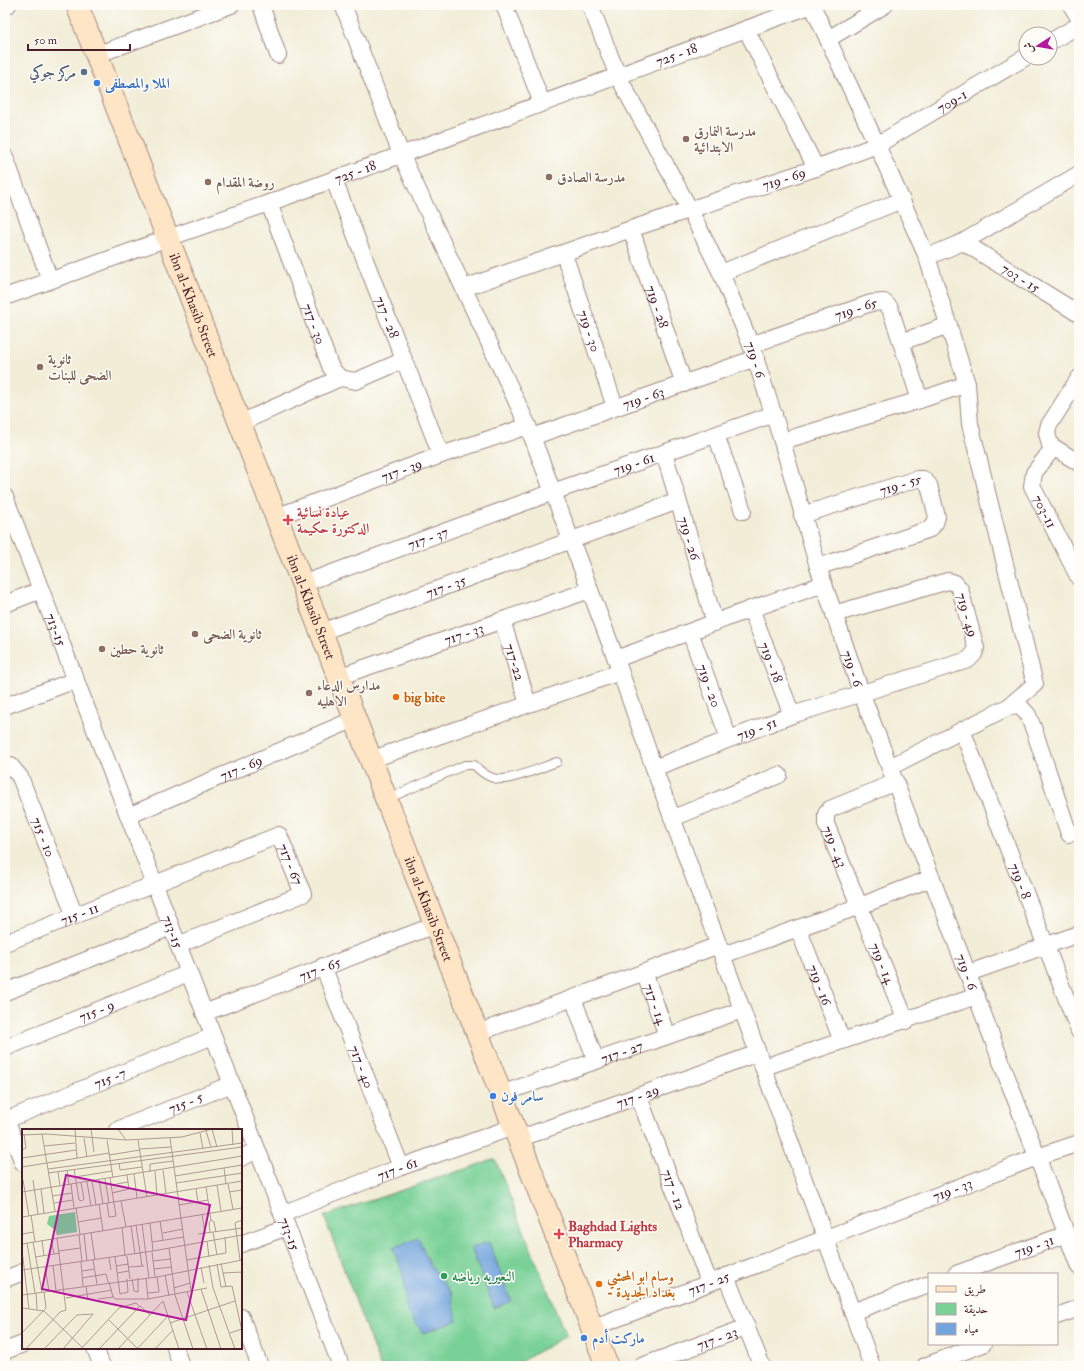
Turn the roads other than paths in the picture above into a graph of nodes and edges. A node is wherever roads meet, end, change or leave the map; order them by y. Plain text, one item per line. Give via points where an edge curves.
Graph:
1 (8, 5) edge
2 (77, 5) edge
3 (231, 5) edge
4 (261, 5) edge
5 (342, 5) edge
6 (504, 5) edge
7 (590, 5) edge
8 (812, 5) edge
9 (885, 5) edge
10 (1072, 5) edge
11 (5, 6) edge
12 (1079, 18) edge
13 (1079, 25) edge
14 (746, 29) junction
15 (1058, 37) edge
16 (828, 39) junction
17 (96, 55) junction
18 (278, 55) dead end
19 (1018, 62) edge
20 (618, 76) junction
21 (542, 103) junction
22 (877, 145) junction
23 (401, 154) junction
24 (5, 157) edge
25 (816, 168) junction
26 (1079, 174) edge
27 (334, 180) junction
28 (902, 200) junction
29 (269, 203) junction
30 (690, 210) junction
31 (631, 229) junction
32 (168, 238) junction
33 (963, 242) junction
34 (564, 254) junction
35 (927, 257) junction
36 (721, 272) junction
37 (50, 280) junction
38 (464, 288) junction
39 (5, 297) edge
40 (1079, 314) edge
41 (949, 325) junction
42 (901, 342) junction
43 (753, 352) junction
44 (404, 360) junction
45 (340, 378) junction
46 (1079, 378) edge
47 (684, 384) junction
48 (967, 384) junction
49 (920, 400) junction
50 (615, 407) junction
51 (774, 414) junction
52 (240, 423) junction
53 (530, 432) junction
54 (716, 435) junction
55 (782, 440) junction
56 (1054, 448) junction
57 (664, 453) junction
58 (441, 455) junction
59 (1079, 463) edge
60 (553, 492) junction
61 (5, 498) edge
62 (678, 501) junction
63 (743, 511) dead end
64 (802, 515) junction
65 (276, 517) junction
66 (570, 542) junction
67 (818, 567) junction
68 (1079, 578) edge
69 (302, 584) junction
70 (824, 584) junction
71 (41, 590) junction
72 (590, 590) junction
73 (5, 604) edge
74 (751, 610) junction
75 (834, 614) junction
76 (502, 620) junction
77 (715, 623) junction
78 (321, 632) junction
79 (690, 632) junction
80 (618, 666) junction
81 (338, 677) junction
82 (76, 680) junction
83 (861, 692) junction
84 (528, 704) junction
85 (5, 706) edge
86 (1008, 707) junction
87 (792, 715) junction
88 (355, 719) junction
89 (962, 730) junction
90 (729, 739) junction
91 (370, 760) junction
92 (557, 762) dead end
93 (5, 765) edge
94 (890, 767) junction
95 (654, 768) junction
96 (779, 776) dead end
97 (896, 782) junction
98 (386, 799) junction
99 (128, 816) junction
100 (673, 818) junction
101 (1069, 834) dead end
102 (932, 878) junction
103 (155, 884) junction
104 (860, 906) junction
105 (75, 916) junction
106 (435, 924) junction
107 (171, 927) junction
108 (798, 928) junction
109 (1079, 934) edge
110 (5, 942) edge
111 (178, 945) junction
112 (1046, 946) junction
113 (721, 950) junction
114 (324, 966) junction
115 (644, 972) junction
116 (189, 973) junction
117 (969, 974) junction
118 (5, 992) edge
119 (977, 996) junction
120 (573, 998) junction
121 (742, 1010) junction
122 (204, 1012) junction
123 (906, 1021) junction
124 (1079, 1031) edge
125 (477, 1033) junction
126 (213, 1036) junction
127 (667, 1036) junction
128 (842, 1041) junction
129 (5, 1048) edge
130 (761, 1060) junction
131 (596, 1061) junction
132 (232, 1084) junction
133 (501, 1094) junction
134 (639, 1097) junction
135 (6, 1118) edge
136 (120, 1129) edge
137 (516, 1133) junction
138 (1079, 1143) edge
139 (258, 1150) junction
140 (1037, 1157) junction
141 (242, 1158) edge
142 (22, 1160) edge
143 (401, 1167) junction
144 (284, 1220) junction
145 (1067, 1234) junction
146 (826, 1238) junction
147 (242, 1243) edge
148 (1079, 1266) edge
149 (22, 1272) edge
150 (959, 1273) edge
151 (726, 1276) junction
152 (5, 1279) edge
153 (709, 1282) junction
154 (928, 1284) edge
155 (1079, 1308) edge
156 (852, 1312) junction
157 (1058, 1316) edge
158 (242, 1320) edge
159 (747, 1327) junction
160 (592, 1328) junction
161 (22, 1344) edge
162 (980, 1345) edge
163 (95, 1349) edge
164 (175, 1349) edge
165 (5, 1351) edge
166 (102, 1366) edge
167 (181, 1366) edge
168 (260, 1366) edge
169 (341, 1366) edge
170 (607, 1366) edge
171 (642, 1366) edge
172 (762, 1366) edge
173 (872, 1366) edge
174 (925, 1366) edge

1 - 11 street
2 - 17 street, ibn al-Khasib Street
3 - 17 street
4 - 18 street
5 - 23 street
6 - 21 street
7 - 20 street, 719 - 6
8 - 14 street, 725 - 18
8 - 16 street
9 - 16 street
10 - 12 street
13 - 15 street
14 - 20 street, 725 - 18
14 - 25 street
16 - 22 street
17 - 32 street, ibn al-Khasib Street
19 - 22 street, 709-1
20 - 21 street, 725 - 18
20 - 30 street, 719 - 6
21 - 23 street, 725 - 18
22 - 25 street, 719 - 69
22 - 28 street
23 - 27 street, 725 - 18
23 - 38 street
24 - 37 street
25 - 30 street, 719 - 69
26 - 33 street
27 - 29 street, 725 - 18
27 - 44 street, 717 - 28
28 - 35 street
28 - 36 street
29 - 32 street, 725 - 18
29 - 45 street, 717 - 30 via 331,368
30 - 31 street, 719 - 69
30 - 36 street, 719 - 6
31 - 34 street, 719 - 69
31 - 47 street, 719 - 28
32 - 37 street, 725 - 18
32 - 52 street, ibn al-Khasib Street
33 - 35 street
33 - 40 street, 703 - 15
34 - 38 street, 719 - 69
34 - 50 street, 719 - 30
35 - 41 street
36 - 43 street, 719 - 6
37 - 39 street, 725 - 18
38 - 53 street
41 - 42 street
41 - 48 street
42 - 43 street, 719 - 65 via 890,308 884,302 871,303
42 - 49 street, 719 - 65
43 - 47 street, 719 - 63
43 - 51 street, 719 - 6
44 - 45 street via 356,381
44 - 58 street, 717 - 28
45 - 52 street
46 - 56 street via 1048,429 1048,441
47 - 50 street, 719 - 63
48 - 49 street
48 - 86 street via 970,424 1034,684
49 - 55 street
50 - 53 street, 719 - 63
51 - 54 street, 719 - 61
51 - 55 street, 719 - 6
52 - 65 street, ibn al-Khasib Street
53 - 58 street, 717 - 39
53 - 60 street
54 - 57 street, 719 - 61
54 - 63 street
55 - 64 street, 719 - 6
56 - 59 street
56 - 68 street, 703-11 via 1034,473 1032,486
57 - 60 street, 719 - 61
57 - 62 street, 719 - 26
58 - 65 street, 717 - 39
60 - 66 street
60 - 69 street, 717 - 37
61 - 71 street, 713-15
62 - 66 street, 717 - 35
62 - 77 street, 719 - 26
64 - 67 street, 719 - 6
64 - 67 street, 719 - 55 via 916,479 923,479 929,485 937,516 930,529
65 - 69 street, ibn al-Khasib Street
66 - 72 street
66 - 78 street, 717 - 35
67 - 70 street, 719 - 6
69 - 78 street, ibn al-Khasib Street
70 - 74 street
70 - 75 street, 719 - 6
71 - 73 street
71 - 82 street, 713-15
72 - 76 street, 717 - 33
72 - 80 street
74 - 77 street
74 - 87 street, 719 - 18
75 - 83 street, 719 - 6
75 - 83 street, 719 - 49 via 948,581 960,588 976,648 974,654 968,660
76 - 81 street, 717 - 33
76 - 84 street, 717-22
77 - 79 street
78 - 81 street, ibn al-Khasib Street
79 - 80 street
79 - 90 street, 719 - 20
80 - 84 street
80 - 95 street
81 - 88 street, ibn al-Khasib Street
82 - 85 street
82 - 99 street, 713-15
83 - 87 street, 719 - 51
83 - 94 street, 719 - 6
84 - 91 street
86 - 89 street
86 - 101 street via 1020,706 1028,715
87 - 90 street, 719 - 51
88 - 91 street, ibn al-Khasib Street
88 - 99 street, 717 - 69
89 - 94 street
89 - 112 street, 719 - 8
90 - 95 street, 719 - 51
91 - 98 street, ibn al-Khasib Street
92 - 98 lane via 497,780 482,774 474,765 465,765
93 - 105 street, 715 - 10 via 10,765 20,777
94 - 97 street, 719 - 6
95 - 100 street
96 - 100 street
97 - 102 street, 719 - 6
97 - 104 street, 719 - 43 via 830,809 826,814 826,824
98 - 106 street, ibn al-Khasib Street
99 - 103 street, 713-15
100 - 113 street
102 - 104 street
102 - 117 street, 719 - 6
103 - 105 street, 715 - 11
103 - 107 street, 713-15
103 - 111 street, 717 - 67 via 279,834 302,894
104 - 108 street
104 - 123 street, 719 - 14
105 - 110 street, 715 - 11
106 - 114 street, 717 - 65
106 - 125 street, ibn al-Khasib Street
107 - 111 street, 713-15
107 - 118 street
108 - 113 street
108 - 128 street, 719 - 16
109 - 112 street
111 - 116 street, 713-15
112 - 117 street
112 - 124 street, 719 - 8
113 - 115 street
113 - 121 street
114 - 122 street, 717 - 65
114 - 143 street, 717 - 40
115 - 120 street
115 - 127 street, 717 - 14
116 - 122 street, 713-15
116 - 129 street, 715 - 9
117 - 119 street, 719 - 6
119 - 123 street, 717 - 29
119 - 140 street, 719 - 6
120 - 125 street
120 - 131 street
121 - 127 street, 717 - 27
121 - 130 street
122 - 126 street, 713-15
123 - 128 street, 717 - 29
125 - 133 street, ibn al-Khasib Street
126 - 132 street, 713-15
126 - 135 street, 715 -7
127 - 131 street, 717 - 27
128 - 130 street, 717 - 29
130 - 134 street, 717 - 29
130 - 146 street
131 - 133 street, 717 - 27
132 - 136 street, 715 - 5
132 - 139 street, 713-15
133 - 137 street, ibn al-Khasib Street
134 - 137 street, 717 - 29
134 - 153 street, 717 - 12
135 - 142 street
137 - 143 street, 717 - 61
137 - 160 street, ibn al-Khasib Street
138 - 140 street, 719 - 33
139 - 141 street
139 - 144 street, 713-15
140 - 145 street, 719 - 6
140 - 146 street, 719 - 33
143 - 144 street, 717 - 61
144 - 147 street, 717 - 61
144 - 169 street, 713-15
145 - 148 street, 719 - 6
145 - 150 street, 719 - 31
146 - 151 street, 717 - 25
146 - 156 street
149 - 152 street
151 - 153 street, 717 - 25
151 - 159 street
153 - 160 street, 717 - 25
154 - 156 street
155 - 157 street
156 - 173 street
158 - 168 street
159 - 171 street, 717 - 23
159 - 172 street
160 - 170 street, ibn al-Khasib Street
161 - 165 street
162 - 174 street
163 - 166 street
164 - 167 street

